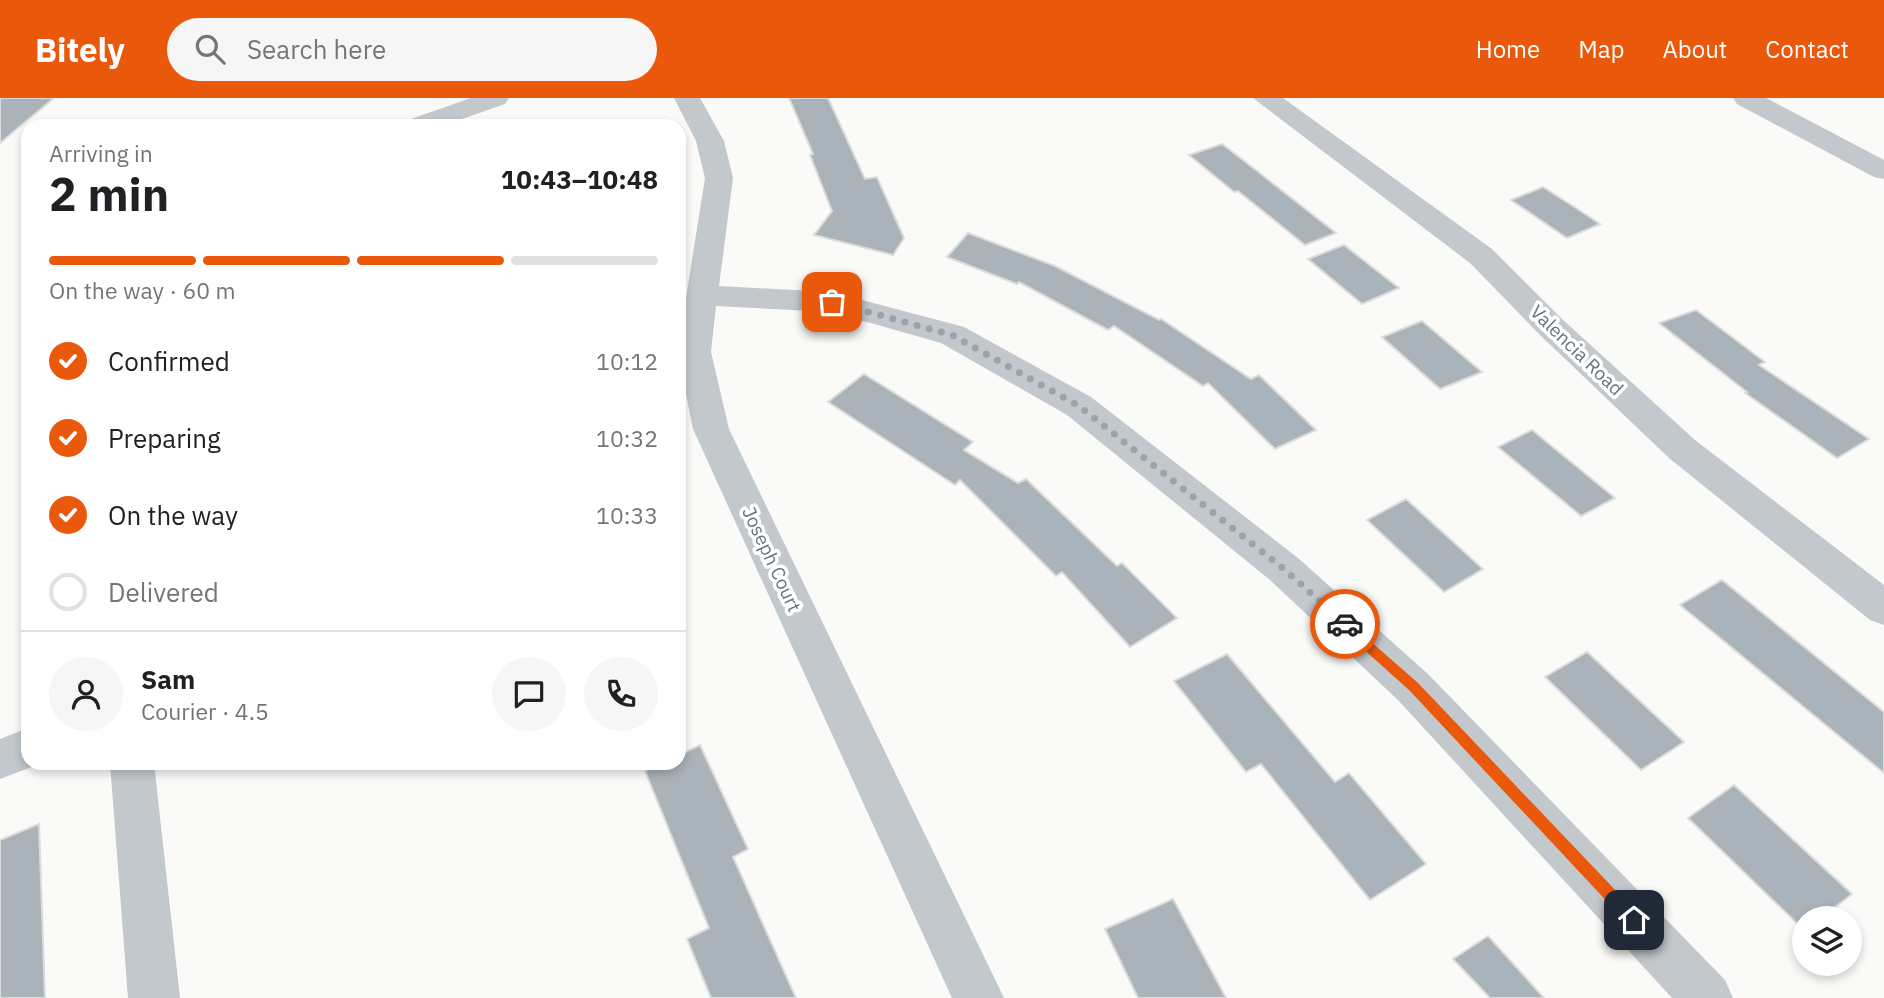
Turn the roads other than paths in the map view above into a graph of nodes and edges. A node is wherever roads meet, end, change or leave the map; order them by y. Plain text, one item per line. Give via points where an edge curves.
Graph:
1 (496, 98) edge
2 (687, 98) edge
3 (1266, 98) edge
4 (1746, 98) edge
5 (437, 119) edge
6 (1884, 171) edge
7 (701, 295) junction
8 (1884, 608) edge
9 (21, 751) edge
10 (0, 759) edge
11 (133, 770) edge
12 (153, 998) edge
13 (978, 998) edge
14 (1707, 998) edge

1 - 5 street
2 - 7 street, Joseph Court via 710,141 719,178
3 - 8 street, Valencia Road via 1481,256 1682,449
4 - 6 street
7 - 13 street, Joseph Court via 694,352 710,429
7 - 14 street via 832,302 952,335 1079,406 1284,569 1413,687
9 - 10 street
11 - 12 street

